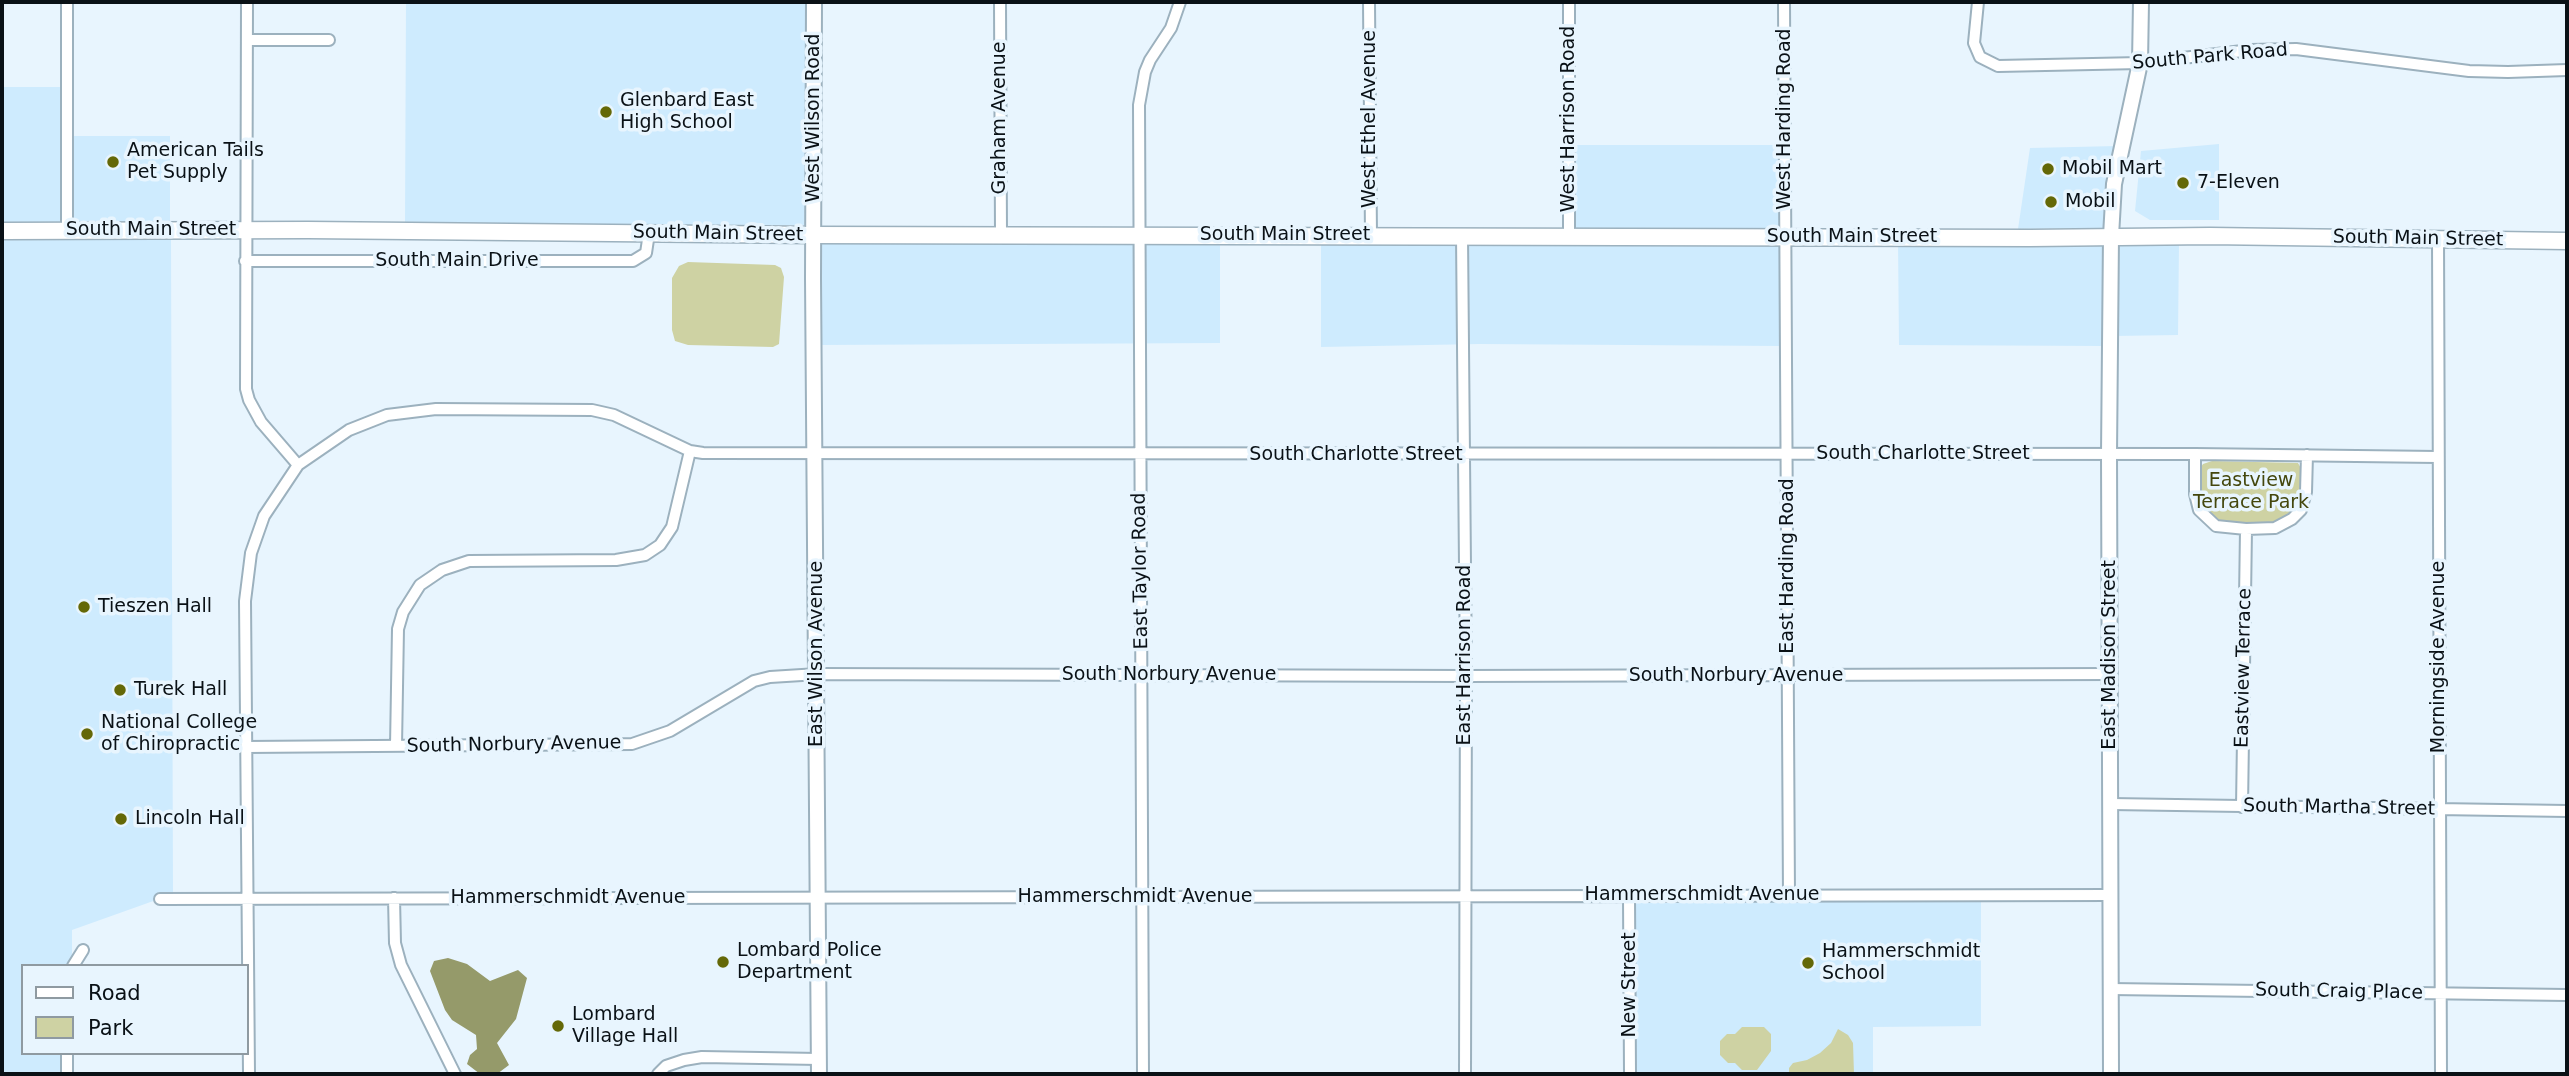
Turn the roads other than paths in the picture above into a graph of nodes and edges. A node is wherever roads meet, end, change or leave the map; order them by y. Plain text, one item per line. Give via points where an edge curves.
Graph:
1 (67, 2) edge
2 (247, 2) edge
3 (814, 2) edge
4 (1000, 2) edge
5 (1180, 2) edge
6 (1369, 2) edge
7 (1569, 2) edge
8 (1784, 2) edge
9 (1978, 2) edge
10 (2141, 2) edge
11 (247, 40) junction
12 (329, 40) dead end
13 (2140, 64) junction
14 (2567, 70) edge
15 (247, 230) junction
16 (2, 231) edge
17 (67, 231) junction
18 (649, 233) junction
19 (1000, 234) junction
20 (814, 235) junction
21 (1140, 235) junction
22 (1371, 236) junction
23 (1462, 236) junction
24 (1569, 236) junction
25 (2111, 236) junction
26 (1786, 237) junction
27 (2438, 239) junction
28 (2567, 240) edge
29 (245, 261) junction
30 (690, 452) junction
31 (816, 453) junction
32 (1140, 454) junction
33 (1787, 454) junction
34 (2109, 454) junction
35 (2195, 454) junction
36 (1463, 455) junction
37 (2307, 455) junction
38 (2437, 457) junction
39 (298, 465) junction
40 (2246, 529) junction
41 (818, 674) junction
42 (2110, 674) junction
43 (1142, 675) junction
44 (1466, 676) junction
45 (1788, 676) junction
46 (396, 746) junction
47 (246, 747) junction
48 (2111, 804) junction
49 (2242, 807) junction
50 (2440, 810) junction
51 (2567, 811) edge
52 (1789, 895) junction
53 (2110, 895) junction
54 (818, 896) junction
55 (1465, 896) junction
56 (1629, 896) junction
57 (1143, 897) junction
58 (248, 898) junction
59 (394, 898) junction
60 (160, 899) dead end
61 (83, 950) dead end
62 (74, 964) edge
63 (2110, 989) junction
64 (2440, 994) junction
65 (2567, 995) edge
66 (67, 1055) edge
67 (819, 1059) junction
68 (67, 1074) edge
69 (248, 1074) edge
70 (455, 1074) edge
71 (658, 1074) edge
72 (819, 1074) edge
73 (1143, 1074) edge
74 (1465, 1074) edge
75 (1630, 1074) edge
76 (2111, 1074) edge
77 (2441, 1074) edge

1 - 17 street
2 - 11 street
3 - 20 street, West Wilson Road
4 - 19 street, Graham Avenue
5 - 21 street, East Taylor Road via 1141,86
6 - 22 street, West Ethel Avenue
7 - 24 street, West Harrison Road
8 - 26 street, West Harding Road
9 - 13 street, South Park Road via 1974,37 1980,57 1998,66
10 - 13 street, East Madison Street
11 - 12 street
11 - 15 street
13 - 14 street, South Park Road via 2296,49 2469,71
13 - 25 street, East Madison Street via 2114,184
15 - 17 main road, South Main Street
15 - 18 main road, South Main Street
15 - 29 street
16 - 17 main road, South Main Street
18 - 20 main road, South Main Street
18 - 29 street, South Main Drive via 646,253 633,261
19 - 20 main road, South Main Street
19 - 21 main road, South Main Street
20 - 31 street, East Wilson Avenue
21 - 22 main road, South Main Street
21 - 32 street, East Taylor Road
22 - 23 main road, South Main Street
23 - 24 main road, South Main Street
23 - 36 street, East Harrison Road
24 - 26 main road, South Main Street
25 - 26 main road, South Main Street
25 - 27 main road, South Main Street
25 - 34 street, East Madison Street
26 - 33 street, East Harding Road
27 - 28 main road, South Main Street
27 - 38 street, Morningside Avenue
29 - 39 street via 246,389 261,422
30 - 31 street, South Charlotte Street
30 - 39 street, South Charlotte Street via 599,411 436,409 366,422
30 - 46 street via 673,527 660,545 645,555 616,560 469,561 442,570 420,585 398,629
31 - 32 street, South Charlotte Street
31 - 41 street, East Wilson Avenue
32 - 36 street, South Charlotte Street
32 - 43 street, East Taylor Road
33 - 34 street, South Charlotte Street
33 - 36 street, South Charlotte Street
33 - 45 street, East Harding Road
34 - 35 street, South Charlotte Street
34 - 42 street, East Madison Street
35 - 37 street, South Charlotte Street
35 - 40 street via 2199,510 2216,526
36 - 44 street, East Harrison Road
37 - 38 street, South Charlotte Street
37 - 40 street via 2301,510 2275,528
38 - 50 street, Morningside Avenue
39 - 47 street via 264,516 251,553 245,601
40 - 49 street, Eastview Terrace
41 - 43 street, South Norbury Avenue
41 - 46 street, South Norbury Avenue via 754,681 670,732 632,744
41 - 54 street, East Wilson Avenue
42 - 45 street, South Norbury Avenue
42 - 48 street, East Madison Street
43 - 44 street, South Norbury Avenue
43 - 57 street, East Taylor Road
44 - 45 street, South Norbury Avenue
44 - 55 street, East Harrison Road
45 - 52 street, East Harding Road
46 - 47 street, South Norbury Avenue
47 - 58 street
48 - 49 street, South Martha Street
48 - 53 street, East Madison Street
49 - 50 street, South Martha Street
50 - 51 street, South Martha Street
50 - 64 street, Morningside Avenue
52 - 53 street, Hammerschmidt Avenue
52 - 56 street, Hammerschmidt Avenue
53 - 63 street, East Madison Street
54 - 57 street, Hammerschmidt Avenue
54 - 59 street, Hammerschmidt Avenue
54 - 67 street, East Wilson Avenue
55 - 56 street, Hammerschmidt Avenue
55 - 57 street, Hammerschmidt Avenue
55 - 74 street, East Harrison Road
56 - 75 street, New Street
57 - 73 street, East Taylor Road
58 - 59 street, Hammerschmidt Avenue
58 - 60 street, Hammerschmidt Avenue
58 - 69 street
59 - 70 street via 395,943 401,965
61 - 62 street
63 - 64 street, South Craig Place
63 - 76 street, East Madison Street
64 - 65 street, South Craig Place
64 - 77 street, Morningside Avenue
66 - 68 street
67 - 71 street via 702,1057 666,1066
67 - 72 street, East Wilson Avenue

